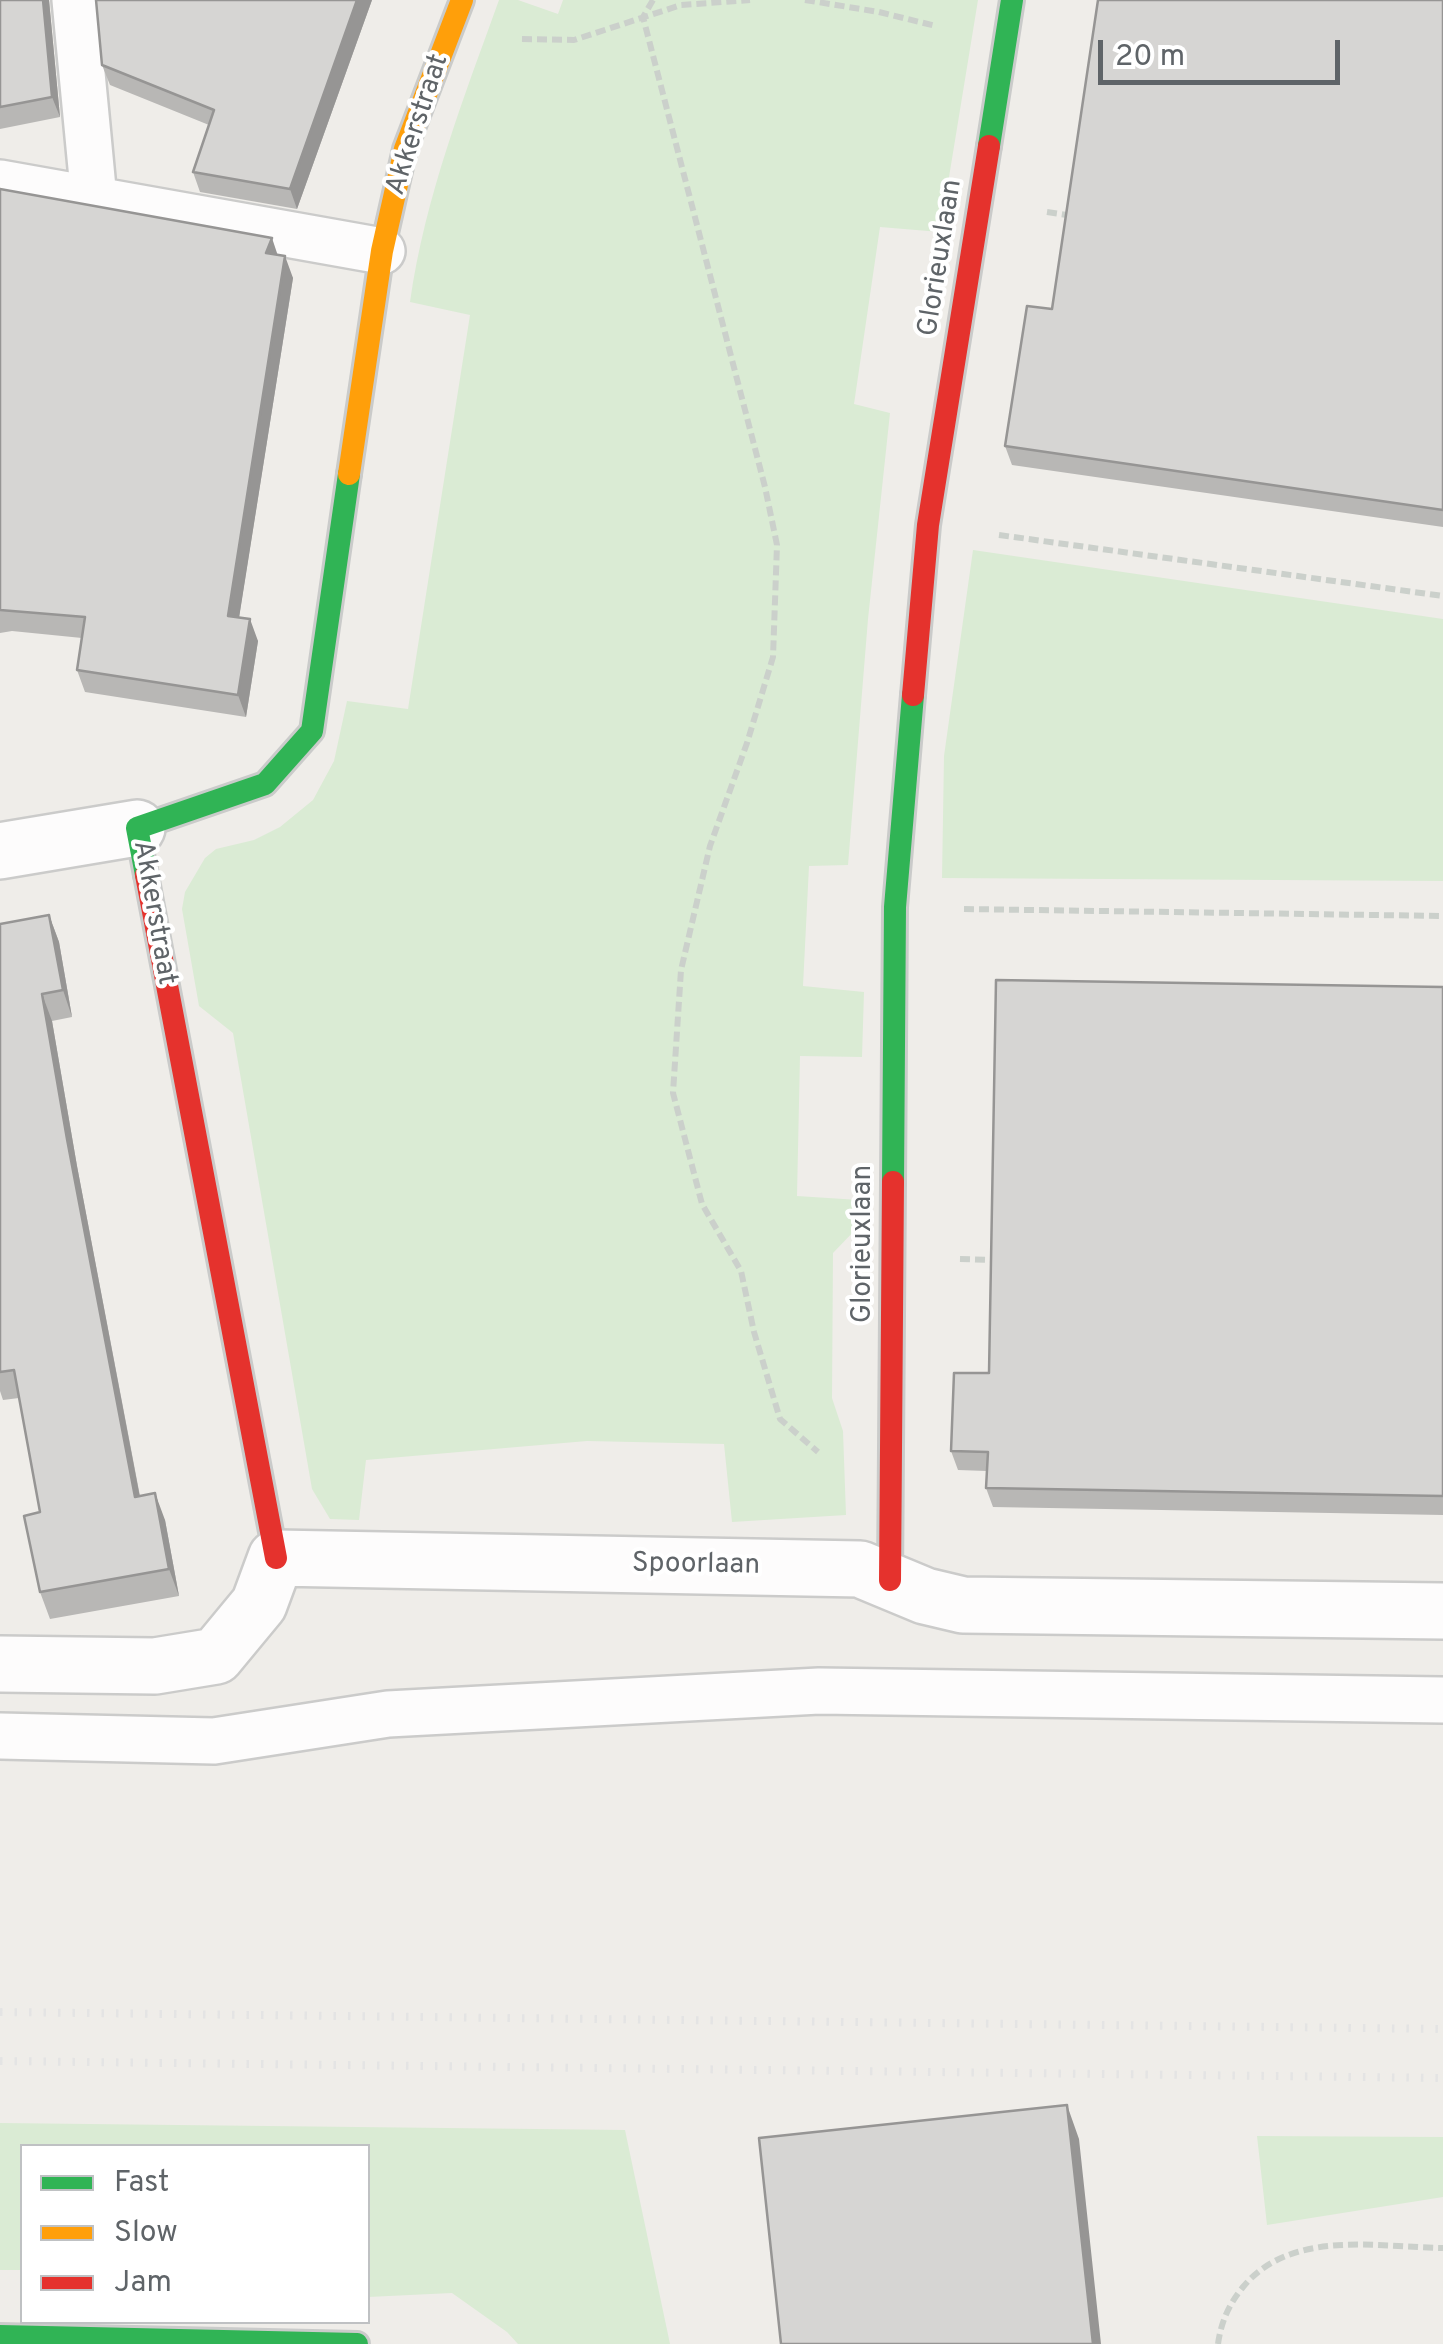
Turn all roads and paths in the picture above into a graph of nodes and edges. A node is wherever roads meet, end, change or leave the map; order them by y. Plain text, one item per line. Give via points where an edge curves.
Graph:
1 (75, 0) edge
2 (462, 0) edge
3 (653, 0) edge
4 (750, 0) edge
5 (805, 0) edge
6 (1012, 0) edge
7 (643, 17) junction
8 (452, 22) junction
9 (1005, 44) junction
10 (0, 182) edge
11 (94, 199) junction
12 (982, 203) junction
13 (1078, 216) edge
14 (382, 251) junction
15 (928, 526) junction
16 (1443, 596) edge
17 (136, 828) junction
18 (0, 852) edge
19 (895, 908) junction
20 (1443, 916) edge
21 (894, 1258) junction
22 (1012, 1260) edge
23 (891, 1515) junction
24 (276, 1558) junction
25 (890, 1580) junction
26 (1443, 1611) edge
27 (0, 1664) edge
28 (1443, 1700) edge
29 (0, 1736) edge
30 (1443, 2248) edge
31 (0, 2336) edge
32 (356, 2344) edge
33 (1218, 2344) edge

1 - 11 lane
2 - 8 street, Akkerstraat
3 - 7 path
4 - 7 path via 681,5
5 - 9 path
6 - 9 street, Glorieuxlaan
7 - 8 path via 574,40 522,39
7 - 23 path via 777,545 773,658 710,846 681,970 673,1093 702,1204 741,1270 780,1419
8 - 14 street, Akkerstraat via 406,149
9 - 12 street, Glorieuxlaan
10 - 11 lane
11 - 14 lane
12 - 13 path
12 - 15 street, Glorieuxlaan
14 - 17 street, Akkerstraat via 312,731 265,784
15 - 16 path
15 - 19 street, Glorieuxlaan
17 - 18 street
17 - 24 street, Akkerstraat
19 - 20 path
19 - 21 street, Glorieuxlaan
21 - 22 path
21 - 23 street, Glorieuxlaan
23 - 25 street, Glorieuxlaan
24 - 25 street, Spoorlaan via 860,1570
24 - 27 street via 260,1604 216,1656 155,1666
25 - 26 street, Spoorlaan via 964,1605
28 - 29 lane via 819,1691 388,1714 214,1740
30 - 33 path via 1316,2246 1284,2255 1255,2272 1234,2298
31 - 32 street

